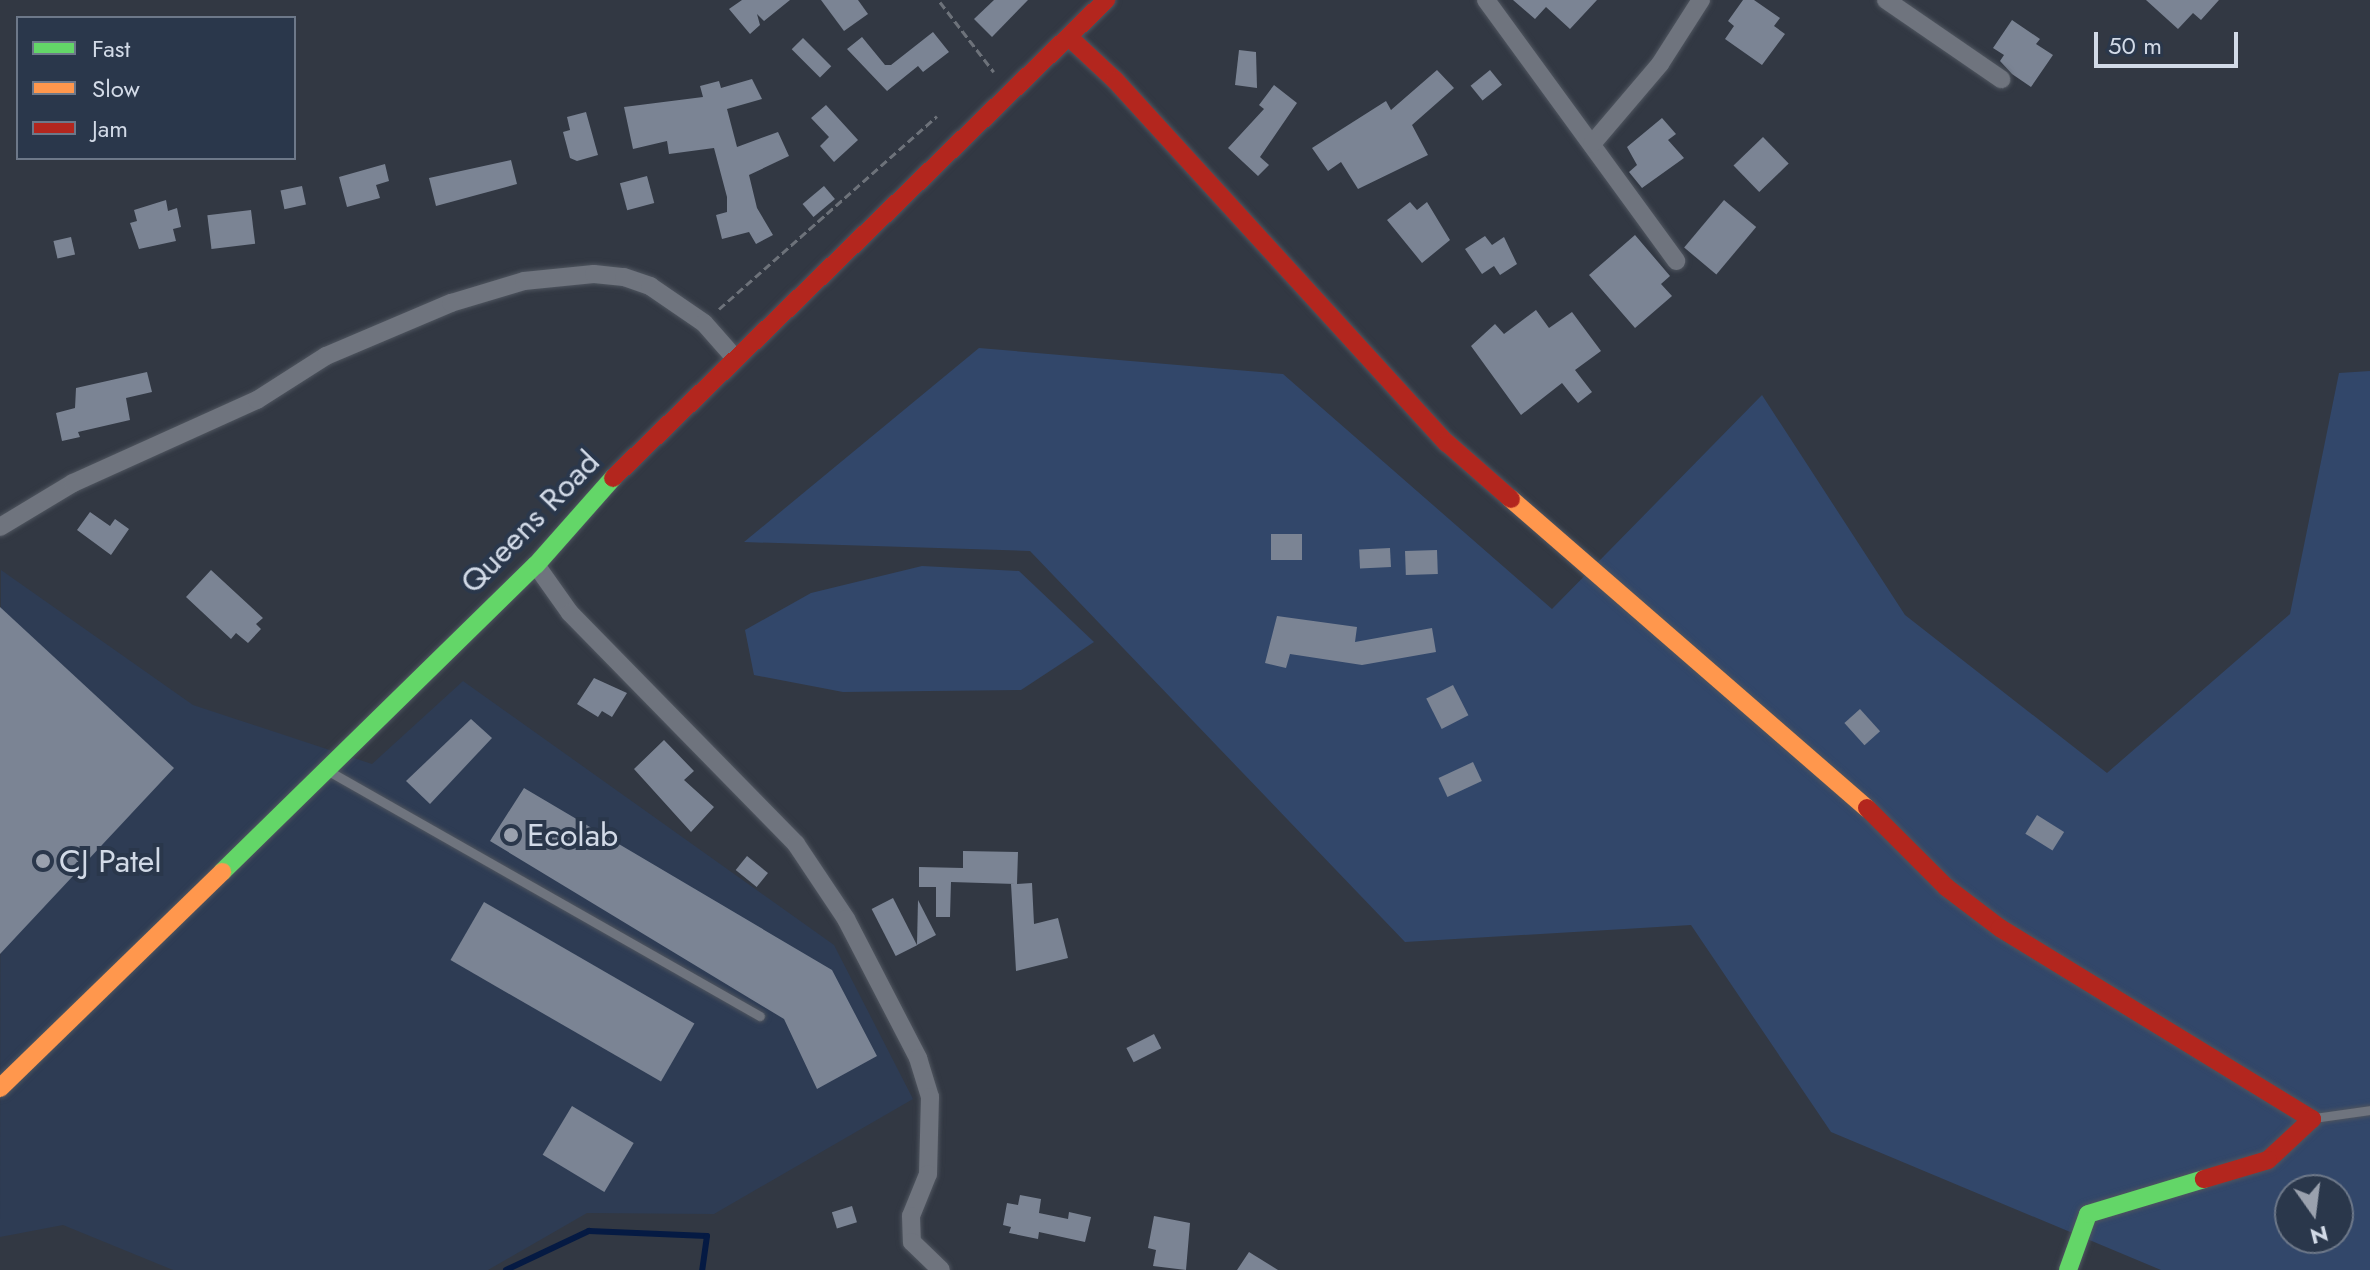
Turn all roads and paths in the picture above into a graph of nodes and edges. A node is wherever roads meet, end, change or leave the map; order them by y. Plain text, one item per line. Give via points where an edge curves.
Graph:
1 (1106, 0) edge
2 (1486, 0) edge
3 (1701, 0) edge
4 (1886, 0) edge
5 (940, 2) dead end
6 (1071, 39) junction
7 (2001, 79) dead end
8 (1013, 95) junction
9 (937, 116) dead end
10 (1592, 144) junction
11 (1676, 261) dead end
12 (704, 323) junction
13 (734, 357) junction
14 (0, 527) edge
15 (536, 565) junction
16 (325, 769) junction
17 (760, 1016) dead end
18 (0, 1088) edge
19 (2370, 1110) edge
20 (2312, 1119) junction
21 (941, 1270) edge
22 (2068, 1270) edge

1 - 6 main road, Queens Road
2 - 10 street
3 - 10 street via 1660,64
4 - 7 street
5 - 8 path
6 - 8 main road, Queens Road
6 - 20 main road via 1447,443 1876,816 1946,887 2000,928
8 - 13 main road, Queens Road
9 - 12 path via 771,257
10 - 11 street
12 - 13 street
12 - 14 street via 650,286 624,277 594,274 524,281 451,303 326,356 257,400 73,483
13 - 15 main road, Queens Road via 592,499
15 - 16 main road, Queens Road
15 - 21 street via 570,613 796,844 846,919 918,1058 930,1097 928,1174 911,1216 912,1242
16 - 17 lane
16 - 18 main road, Queens Road
19 - 20 lane
20 - 22 main road via 2268,1160 2088,1214

